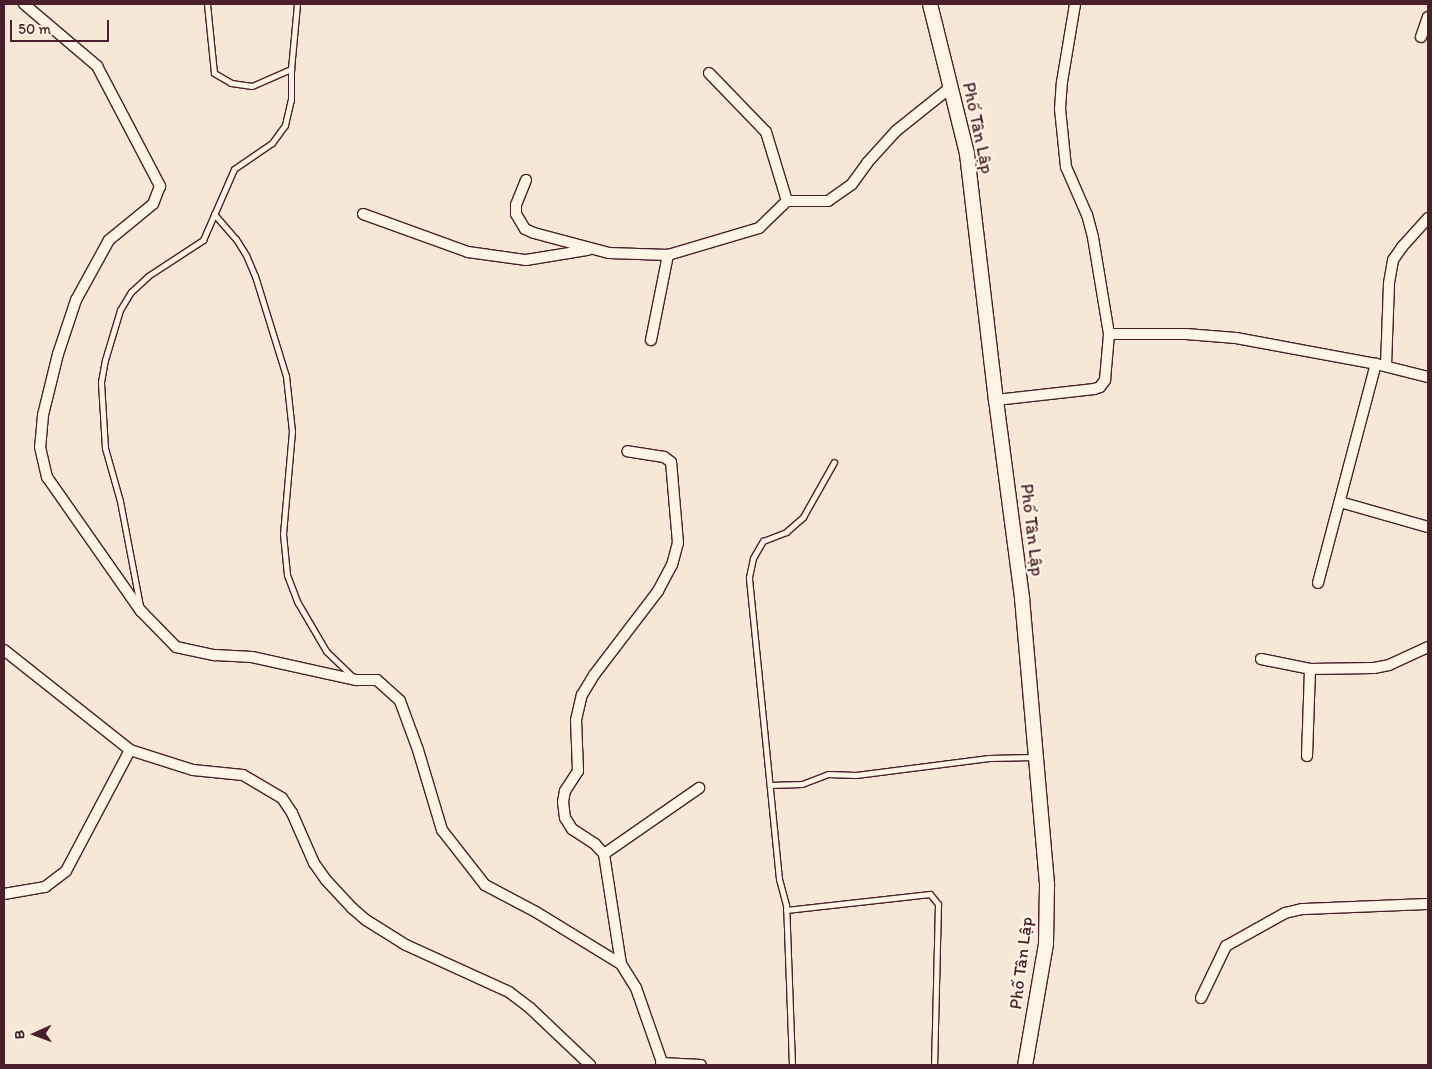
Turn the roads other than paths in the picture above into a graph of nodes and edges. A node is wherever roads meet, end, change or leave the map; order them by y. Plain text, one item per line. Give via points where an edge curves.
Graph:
1 (24, 4) edge
2 (207, 4) edge
3 (297, 4) edge
4 (930, 4) edge
5 (1076, 4) edge
6 (1428, 17) edge
7 (1421, 37) dead end
8 (291, 69) junction
9 (708, 73) dead end
10 (951, 86) junction
11 (526, 180) dead end
12 (787, 201) junction
13 (214, 214) junction
14 (363, 214) dead end
15 (1428, 218) edge
16 (591, 250) junction
17 (668, 255) junction
18 (1109, 334) junction
19 (652, 340) dead end
20 (1381, 365) junction
21 (1428, 377) edge
22 (996, 400) junction
23 (627, 451) dead end
24 (834, 462) dead end
25 (1340, 502) junction
26 (1428, 527) edge
27 (1318, 583) dead end
28 (141, 611) junction
29 (1428, 647) edge
30 (4, 650) edge
31 (1261, 659) dead end
32 (1310, 669) junction
33 (356, 680) junction
34 (130, 750) junction
35 (1307, 756) dead end
36 (1036, 757) junction
37 (770, 785) junction
38 (699, 788) dead end
39 (604, 854) junction
40 (4, 894) edge
41 (1428, 904) edge
42 (786, 910) junction
43 (621, 964) junction
44 (1201, 998) dead end
45 (662, 1064) edge
46 (590, 1065) edge
47 (701, 1065) edge
48 (792, 1065) edge
49 (934, 1065) edge
50 (1025, 1065) edge

1 - 28 street via 96,66 160,186 153,204 109,240 76,300 43,415 40,447 47,477
2 - 8 lane via 214,73 231,83 252,86
3 - 8 lane
4 - 10 main road, Phố Tân Lập
5 - 18 street via 1061,94 1064,154 1070,179 1090,225
6 - 7 street
8 - 13 lane via 291,100 285,126 272,143 234,169
9 - 12 street via 766,132
10 - 12 street via 896,130 852,184 828,201
10 - 22 main road, Phố Tân Lập via 967,154
11 - 16 street via 516,205 516,214 525,228 534,234
12 - 17 street via 759,228
13 - 28 lane via 208,234 198,245 148,276 131,292 116,320 101,374 105,448 120,501
13 - 33 lane via 242,247 252,269 289,392 292,456 283,534 287,575 302,611 326,651
14 - 16 street via 468,252 526,260
15 - 20 street via 1397,253 1391,270
16 - 17 street
17 - 19 street
18 - 20 street via 1236,338
18 - 22 street via 1105,380 1100,387
20 - 21 street
20 - 25 street
22 - 36 main road, Phố Tân Lập via 1022,598
23 - 39 street via 664,457 671,462 678,544 665,579 594,674 578,706 578,770 563,796 565,818 572,829
24 - 37 lane via 803,517 786,532 763,542 753,558 749,577
25 - 26 street
25 - 27 street
28 - 33 street via 176,647 215,655 252,657
29 - 32 street via 1389,665 1374,668
30 - 34 street
31 - 32 street
32 - 35 street
33 - 43 street via 377,680 400,700 442,830 485,885
34 - 40 street via 66,871 45,887
34 - 46 street via 193,770 243,775 282,798 314,862 352,908 406,945 509,992
36 - 37 lane via 989,758 856,775 828,774 802,784
36 - 50 main road, Phố Tân Lập via 1047,886 1046,944
37 - 42 lane via 779,879
38 - 39 street
39 - 43 street
41 - 44 street via 1303,909 1285,913 1226,946
42 - 48 lane
42 - 49 lane via 930,894 938,904
43 - 45 street via 636,988
45 - 47 street

